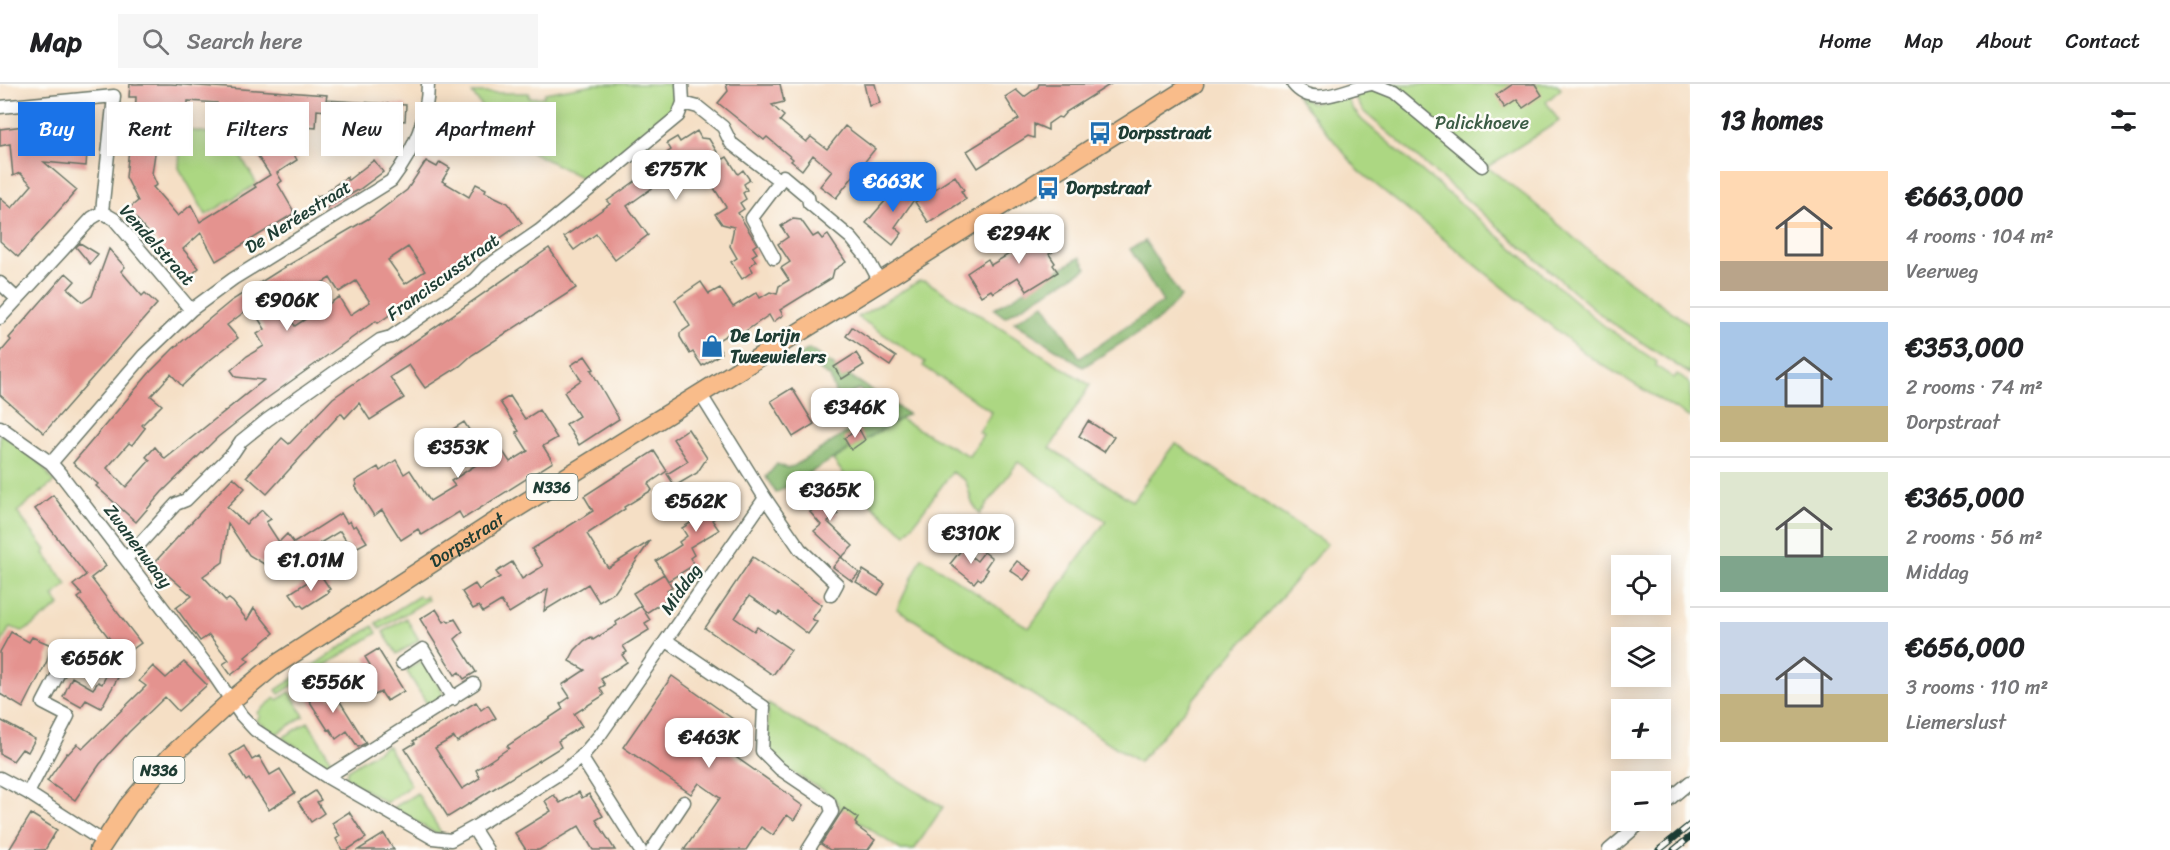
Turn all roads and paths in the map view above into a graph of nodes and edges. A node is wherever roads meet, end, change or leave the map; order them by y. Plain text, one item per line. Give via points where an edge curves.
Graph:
1 (428, 84) edge
2 (682, 84) edge
3 (1194, 84) edge
4 (1293, 84) edge
5 (1372, 84) edge
6 (683, 103) junction
7 (0, 107) edge
8 (1482, 166) dead end
9 (780, 181) junction
10 (102, 212) junction
11 (774, 258) dead end
12 (880, 282) junction
13 (0, 283) edge
14 (17, 299) junction
15 (191, 310) junction
16 (0, 318) edge
17 (701, 395) junction
18 (0, 427) edge
19 (51, 463) junction
20 (765, 498) junction
21 (126, 559) junction
22 (831, 595) dead end
23 (667, 641) junction
24 (66, 659) dead end
25 (402, 663) dead end
26 (474, 684) dead end
27 (453, 699) junction
28 (231, 701) junction
29 (581, 758) junction
30 (327, 777) junction
31 (0, 778) edge
32 (1690, 782) edge
33 (28, 792) junction
34 (1671, 798) edge
35 (684, 802) dead end
36 (473, 828) junction
37 (1631, 831) edge
38 (102, 846) edge
39 (487, 850) edge
40 (640, 850) edge
41 (652, 850) edge
42 (808, 850) edge
43 (1608, 850) edge

1 - 15 street, De Neréestraat via 420,131 407,160 391,181 233,279
2 - 6 street
3 - 12 main road, N336
4 - 5 street via 1306,95 1318,97
5 - 8 street via 1392,92
6 - 9 street via 698,107 723,127 731,143
6 - 21 street, Franciscusstraat via 678,116 539,231 241,441
7 - 10 street, Vendelstraat via 114,96
9 - 11 street via 752,218
9 - 12 street via 783,176 851,238
10 - 14 street
10 - 15 street, Vendelstraat via 114,219
12 - 17 main road, Dorpstraat / N336
13 - 14 street
14 - 16 street
15 - 19 street, De Neréestraat via 144,355
17 - 20 street
17 - 28 main road, Dorpstraat / N336 via 271,668
18 - 19 street, Zwanenwaay
19 - 21 street, Zwanenwaay
20 - 22 street via 800,549 837,584
20 - 23 street, Middag
21 - 28 street, Zwanenwaay
23 - 29 street, Middag
23 - 42 street, Middag via 764,707 762,751 780,769 829,802 832,812
24 - 33 street via 44,703 68,716
25 - 27 street via 423,649
26 - 27 street
27 - 30 street
28 - 30 street, Middag via 255,730
28 - 38 main road, Dorpstraat / N336 via 169,758 128,806
29 - 36 street, Middag
29 - 40 street
30 - 36 street, Middag via 433,838 451,840
31 - 33 street
32 - 34 street
33 - 38 street
35 - 41 street
36 - 39 street
37 - 43 street

